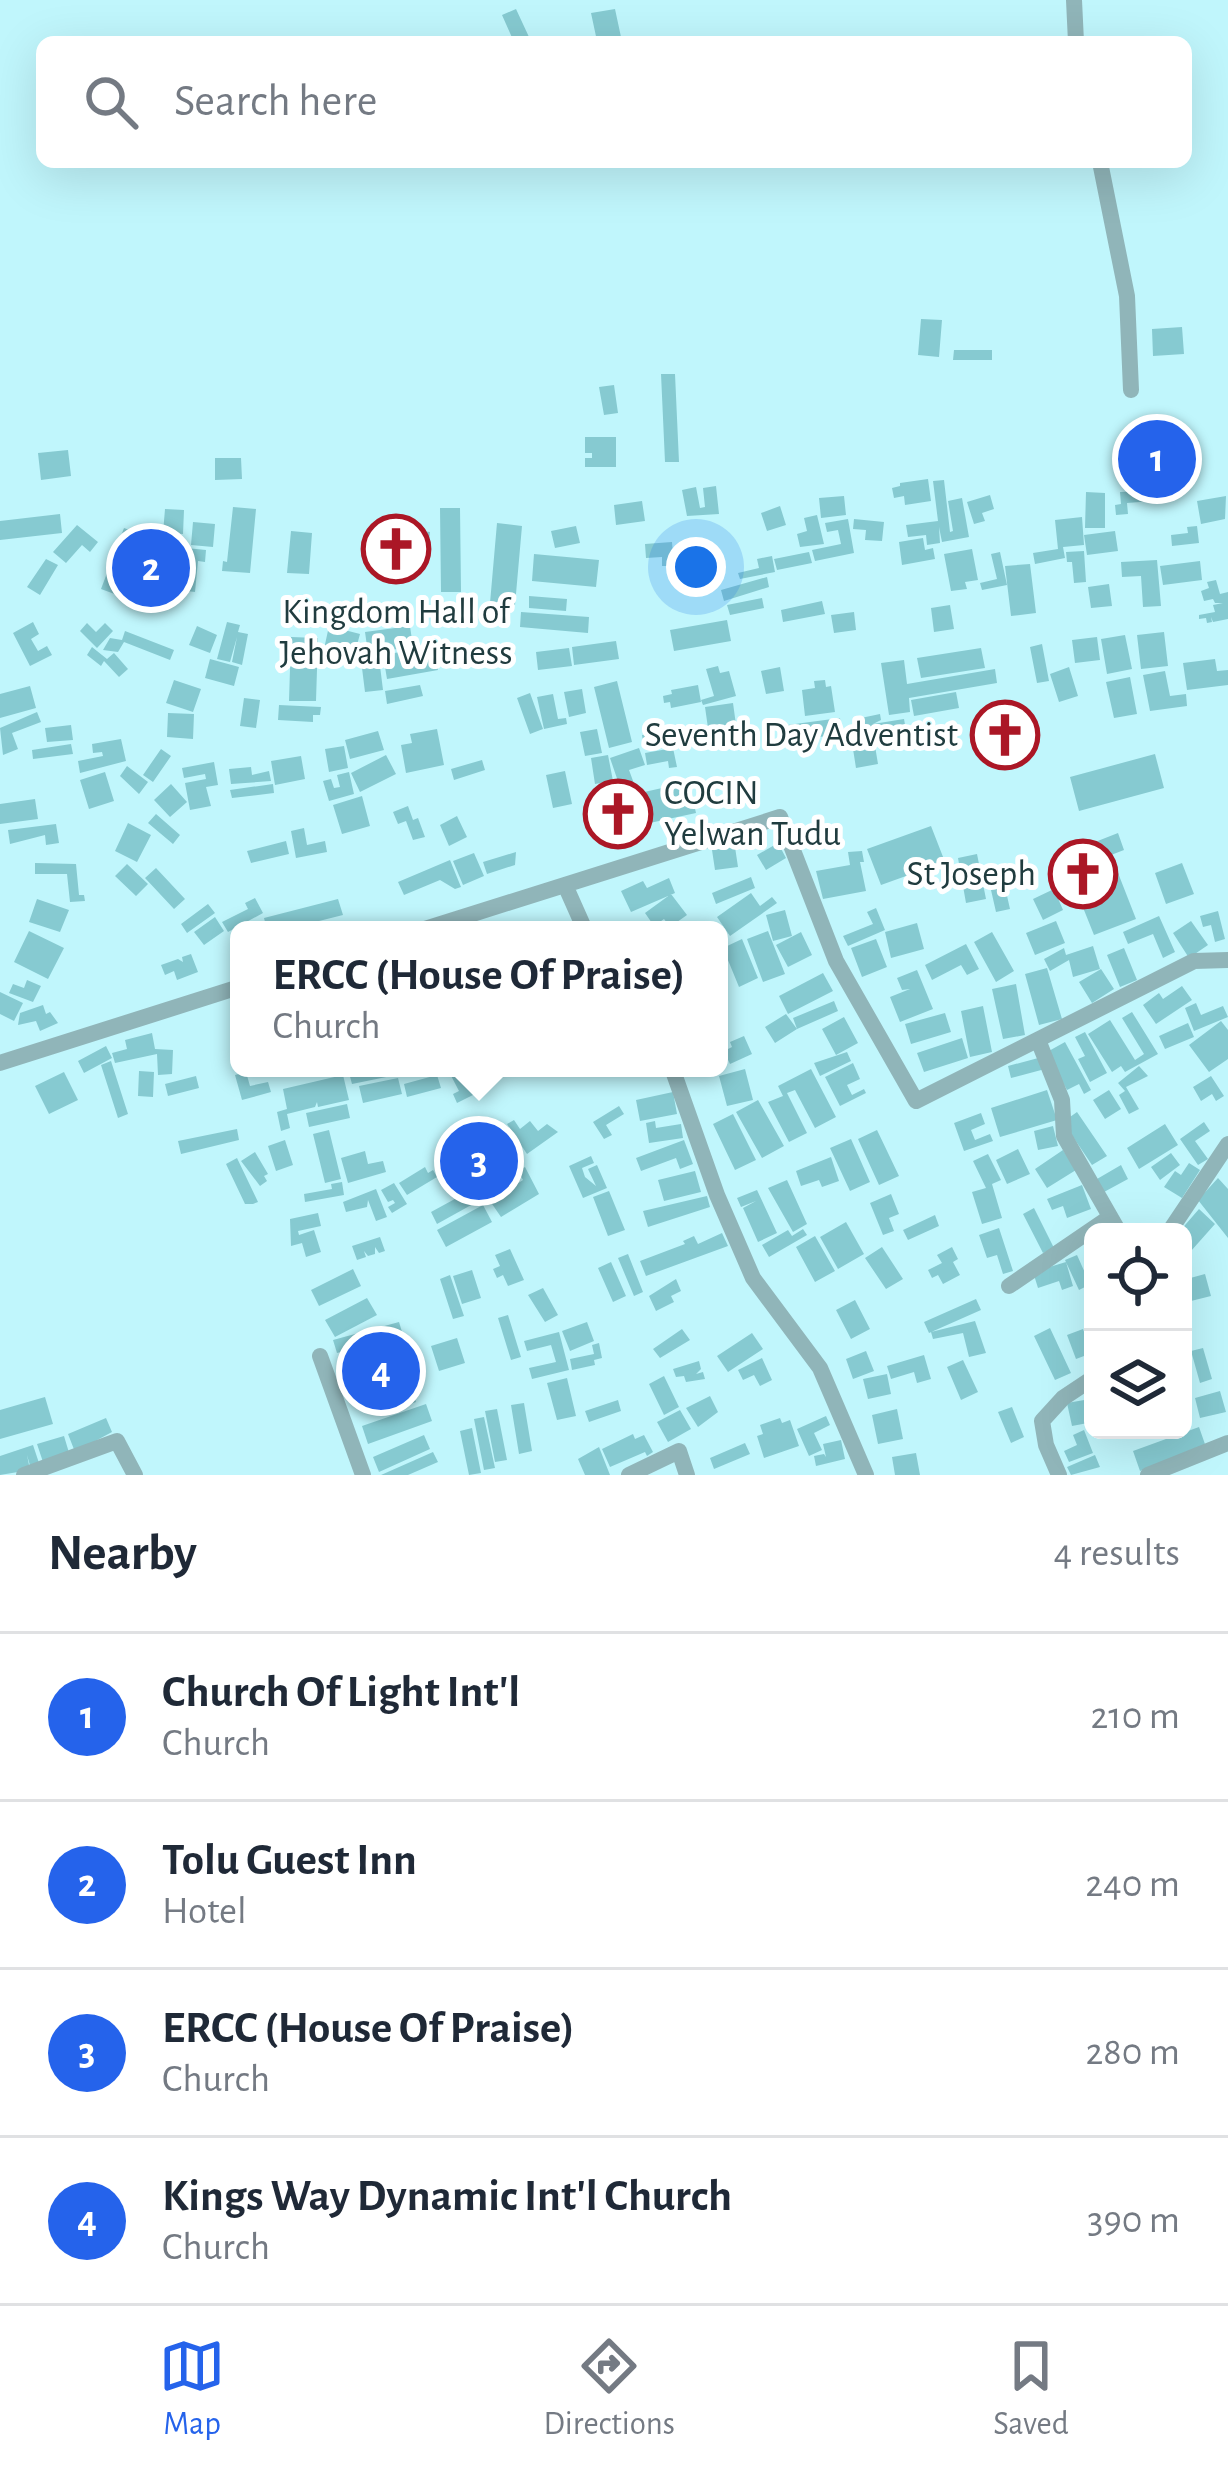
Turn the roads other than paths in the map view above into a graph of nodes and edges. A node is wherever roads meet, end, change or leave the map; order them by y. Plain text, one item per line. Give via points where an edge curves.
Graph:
1 (1074, 0) edge
2 (1076, 36) edge
3 (1101, 168) edge
4 (1131, 390) dead end
5 (565, 886) junction
6 (451, 921) edge
7 (581, 921) edge
8 (1228, 960) edge
9 (230, 990) edge
10 (1038, 1040) junction
11 (0, 1063) edge
12 (675, 1077) edge
13 (1228, 1144) edge
14 (1113, 1223) edge
15 (1174, 1223) edge
16 (1084, 1242) edge
17 (1009, 1286) dead end
18 (320, 1356) dead end
19 (1084, 1384) edge
20 (1228, 1443) edge
21 (24, 1475) edge
22 (134, 1475) edge
23 (363, 1475) edge
24 (629, 1475) edge
25 (687, 1475) edge
26 (866, 1475) edge
27 (1059, 1475) edge
28 (1148, 1475) edge

1 - 2 street
3 - 4 street via 1127,296
5 - 6 street
5 - 7 street
5 - 10 street via 780,818 836,961 916,1101
8 - 10 street via 1194,961
9 - 11 street
10 - 14 street via 1062,1100 1064,1136
12 - 26 street via 753,1278 820,1368
13 - 15 street
16 - 17 street
18 - 23 street
19 - 27 street via 1042,1421
20 - 28 street
21 - 22 street via 117,1441
24 - 25 street via 679,1451

